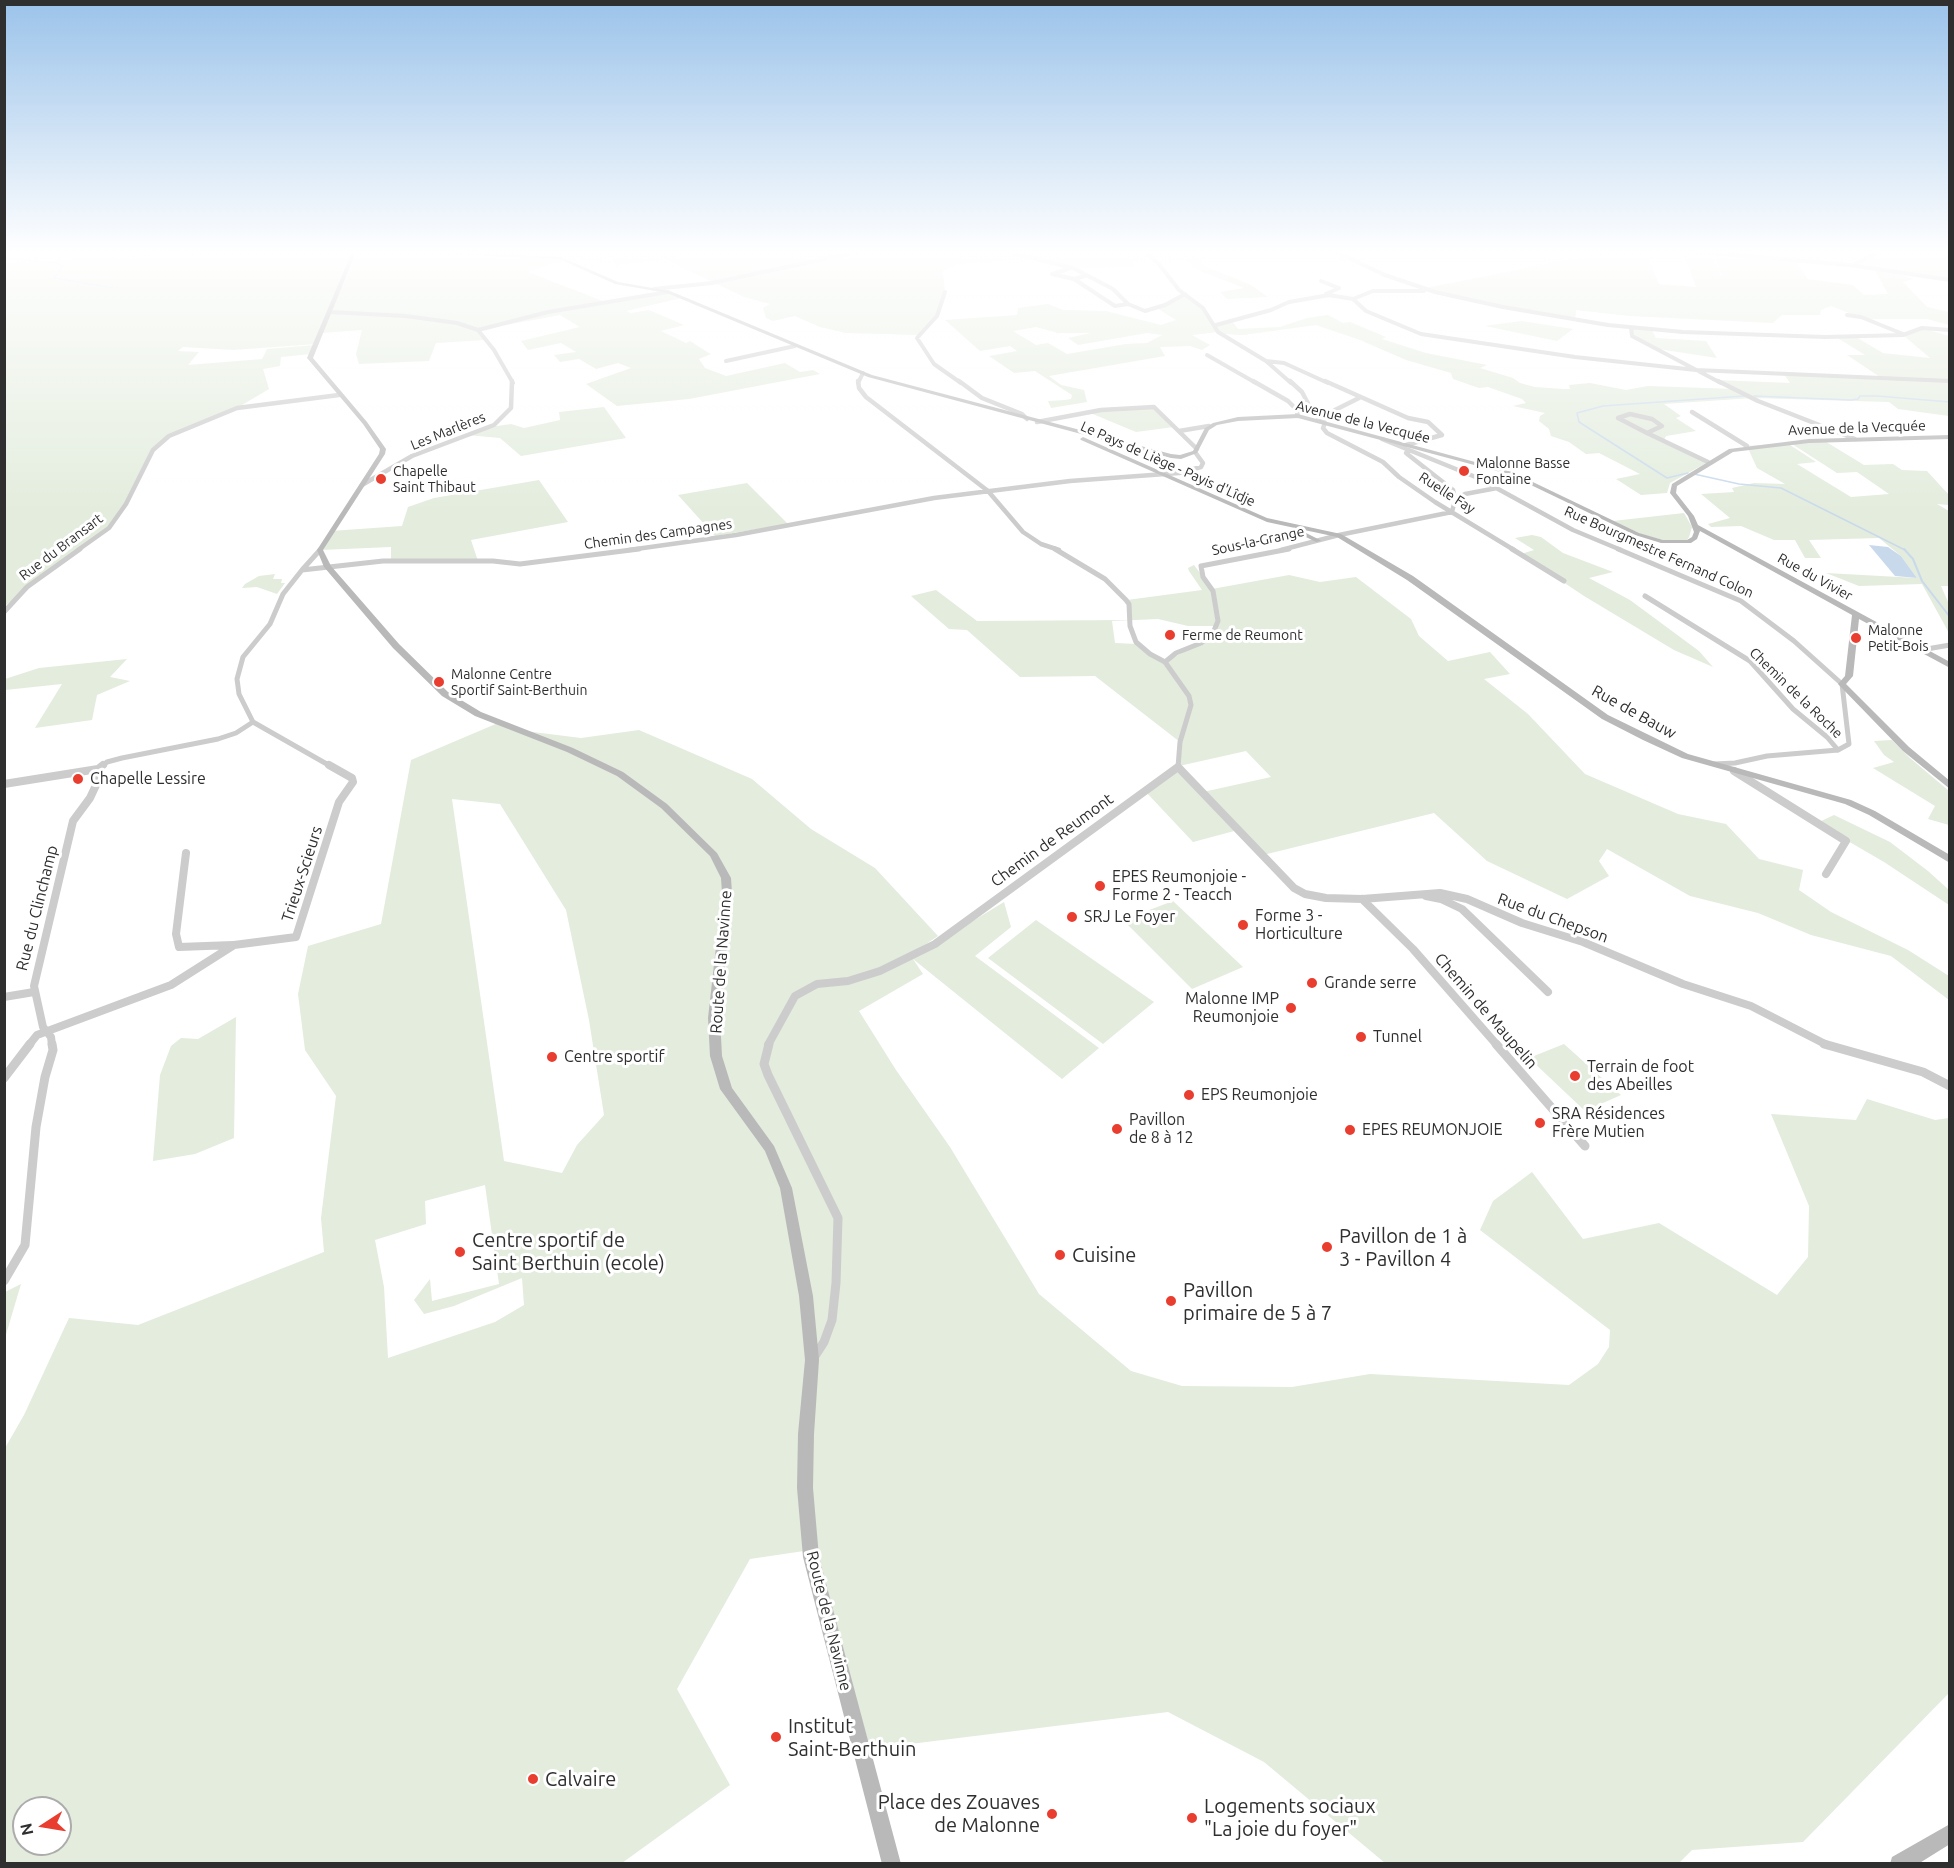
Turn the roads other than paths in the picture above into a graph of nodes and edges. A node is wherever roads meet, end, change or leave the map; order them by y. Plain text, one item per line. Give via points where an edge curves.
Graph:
1 (318, 339) edge
2 (483, 339) edge
3 (779, 339) edge
4 (917, 339) edge
5 (1230, 339) edge
6 (1456, 339) edge
7 (1638, 339) edge
8 (795, 346) junction
9 (1207, 355) dead end
10 (1266, 361) junction
11 (726, 362) dead end
12 (1696, 370) junction
13 (863, 373) junction
14 (1950, 381) edge
15 (339, 395) junction
16 (1359, 399) junction
17 (1692, 412) dead end
18 (1313, 414) junction
19 (1298, 416) junction
20 (1027, 419) junction
21 (1037, 422) junction
22 (1325, 423) junction
23 (1209, 426) junction
24 (1064, 429) junction
25 (1179, 431) junction
26 (1646, 433) junction
27 (1950, 437) edge
28 (1855, 439) junction
29 (1747, 446) junction
30 (1404, 447) junction
31 (1196, 451) junction
32 (1708, 462) junction
33 (1162, 475) junction
34 (362, 485) junction
35 (1497, 488) junction
36 (988, 491) junction
37 (1455, 500) junction
38 (1452, 512) junction
39 (1264, 519) junction
40 (1697, 527) junction
41 (1293, 529) junction
42 (1339, 535) junction
43 (1318, 541) junction
44 (320, 550) junction
45 (328, 567) junction
46 (303, 570) junction
47 (1564, 581) dead end
48 (1645, 596) dead end
49 (4, 612) edge
50 (1856, 615) junction
51 (1950, 645) edge
52 (1921, 650) junction
53 (1165, 662) junction
54 (1950, 666) edge
55 (1842, 684) junction
56 (253, 722) junction
57 (1838, 750) junction
58 (1713, 764) junction
59 (1178, 766) junction
60 (98, 769) junction
61 (1734, 771) junction
62 (4, 784) edge
63 (1950, 786) edge
64 (186, 853) dead end
65 (1948, 857) edge
66 (1826, 874) dead end
67 (1416, 894) junction
68 (1362, 898) junction
69 (234, 945) junction
70 (34, 992) junction
71 (1548, 992) dead end
72 (4, 997) edge
73 (47, 1031) junction
74 (4, 1078) edge
75 (1950, 1086) edge
76 (1585, 1146) dead end
77 (4, 1281) edge
78 (812, 1360) junction
79 (1950, 1833) edge
80 (892, 1863) edge
81 (1899, 1863) edge

1 - 15 street via 310,358
2 - 34 street, Les Marlères via 494,350 513,382 511,408 494,425 412,456
3 - 8 street
4 - 20 street via 934,364 982,398
5 - 10 street
6 - 12 street
7 - 12 street
8 - 11 street
8 - 13 street
9 - 19 street via 1288,401
10 - 16 street via 1295,367
10 - 18 street via 1301,390
12 - 14 street
12 - 28 street via 1758,401
13 - 20 street
13 - 36 street via 858,388 866,397
15 - 34 street via 383,447
15 - 49 street, Rue du Bransart via 237,408 169,436 153,450 126,504 109,528 27,587
16 - 18 street via 1335,410 1330,418
16 - 30 street via 1428,422 1442,435
17 - 29 street
18 - 22 street
19 - 22 street, Avenue de la Vecquée
19 - 23 street, Avenue de la Vecquée
20 - 21 street
21 - 24 street
21 - 25 street via 1148,406
22 - 30 street, Avenue de la Vecquée
22 - 38 street, Ruelle Fay via 1327,433 1384,463
23 - 25 street
23 - 31 street
24 - 31 street via 1171,456
24 - 33 street, Le Pays de Liège - Payis d'Lîdje
25 - 31 street
26 - 26 street via 1623,422 1618,418 1630,414 1652,419 1662,426
26 - 32 street
27 - 28 street, Avenue de la Vecquée
28 - 29 street, Avenue de la Vecquée
29 - 32 street, Avenue de la Vecquée
30 - 35 street, Rue Bourgmestre Fernand Colon
30 - 37 street via 1453,490
30 - 40 street, Avenue de la Vecquée via 1510,472 1653,540 1689,542 1695,538
31 - 33 street, Chemin des Campagnes via 1203,463 1196,470
32 - 40 street, Avenue de la Vecquée via 1674,485 1673,493
33 - 36 street, Chemin des Campagnes
33 - 39 street, Le Pays de Liège - Payis d'Lîdje
34 - 44 street
35 - 37 street via 1465,494
35 - 55 street, Rue Bourgmestre Fernand Colon via 1574,530 1741,601
36 - 45 street, Chemin des Campagnes via 736,536 562,560 520,564 383,561
36 - 53 street via 1023,532 1063,552 1114,586 1129,604 1130,626 1136,642
37 - 38 street
38 - 42 street, Sous-la-Grange
38 - 47 street, Ruelle Fay
39 - 41 street, Le Pays de Liège - Payis d'Lîdje
39 - 42 street, Le Pays de Liège - Payis d'Lîdje
40 - 50 street, Rue du Vivier
41 - 42 street, Le Pays de Liège - Payis d'Lîdje
41 - 43 street
42 - 43 street, Sous-la-Grange
42 - 58 street, Rue de Bauw via 1410,578 1605,717 1685,756
43 - 53 street, Sous-la-Grange via 1201,566 1213,591 1218,621 1201,643
44 - 45 street, Route de la Navinne
44 - 46 street
45 - 46 street, Chemin des Campagnes
45 - 78 street, Route de la Navinne via 396,646 445,694 478,714 620,774 664,806 714,855 726,878 727,892 714,1018 716,1056 726,1089 770,1149 786,1188 806,1296
46 - 56 street via 283,594 270,624 240,666 239,694
48 - 57 street, Chemin de la Roche via 1750,661 1792,709 1827,736
50 - 52 street
50 - 55 street, Rue du Vivier via 1849,676
51 - 52 street
52 - 54 street
53 - 59 street via 1191,705 1180,742
55 - 57 street via 1849,744
55 - 63 street, Rue Bourgmestre Fernand Colon via 1906,749
56 - 60 street via 218,739 122,758
56 - 69 street, Trieux-Scieurs via 353,782 339,802 296,937
57 - 58 street
58 - 61 street, Rue de Bauw
59 - 68 street, Rue du Chepson via 1294,888 1326,898
59 - 78 street, Chemin de Reumont via 935,944 880,971 848,981 818,984 795,996 769,1043 764,1064 838,1218 832,1320
60 - 62 street
60 - 70 street, Rue du Clinchamp via 90,798 73,821
61 - 65 street, Rue de Bauw via 1848,802
61 - 66 street via 1846,842
64 - 69 street via 176,934 179,947
67 - 68 street, Rue du Chepson
67 - 71 street via 1462,909
67 - 75 street, Rue du Chepson via 1440,893 1467,899 1683,984 1751,1006 1828,1046 1923,1071
68 - 76 street, Chemin de Maupelin via 1413,949
69 - 73 street, Trieux-Scieurs via 171,985
70 - 72 street
70 - 73 street, Rue du Clinchamp
73 - 74 street via 37,1035
73 - 77 street, Rue du Clinchamp via 54,1044 36,1127 25,1245
78 - 80 street, Route de la Navinne via 805,1488 811,1557
79 - 81 street

